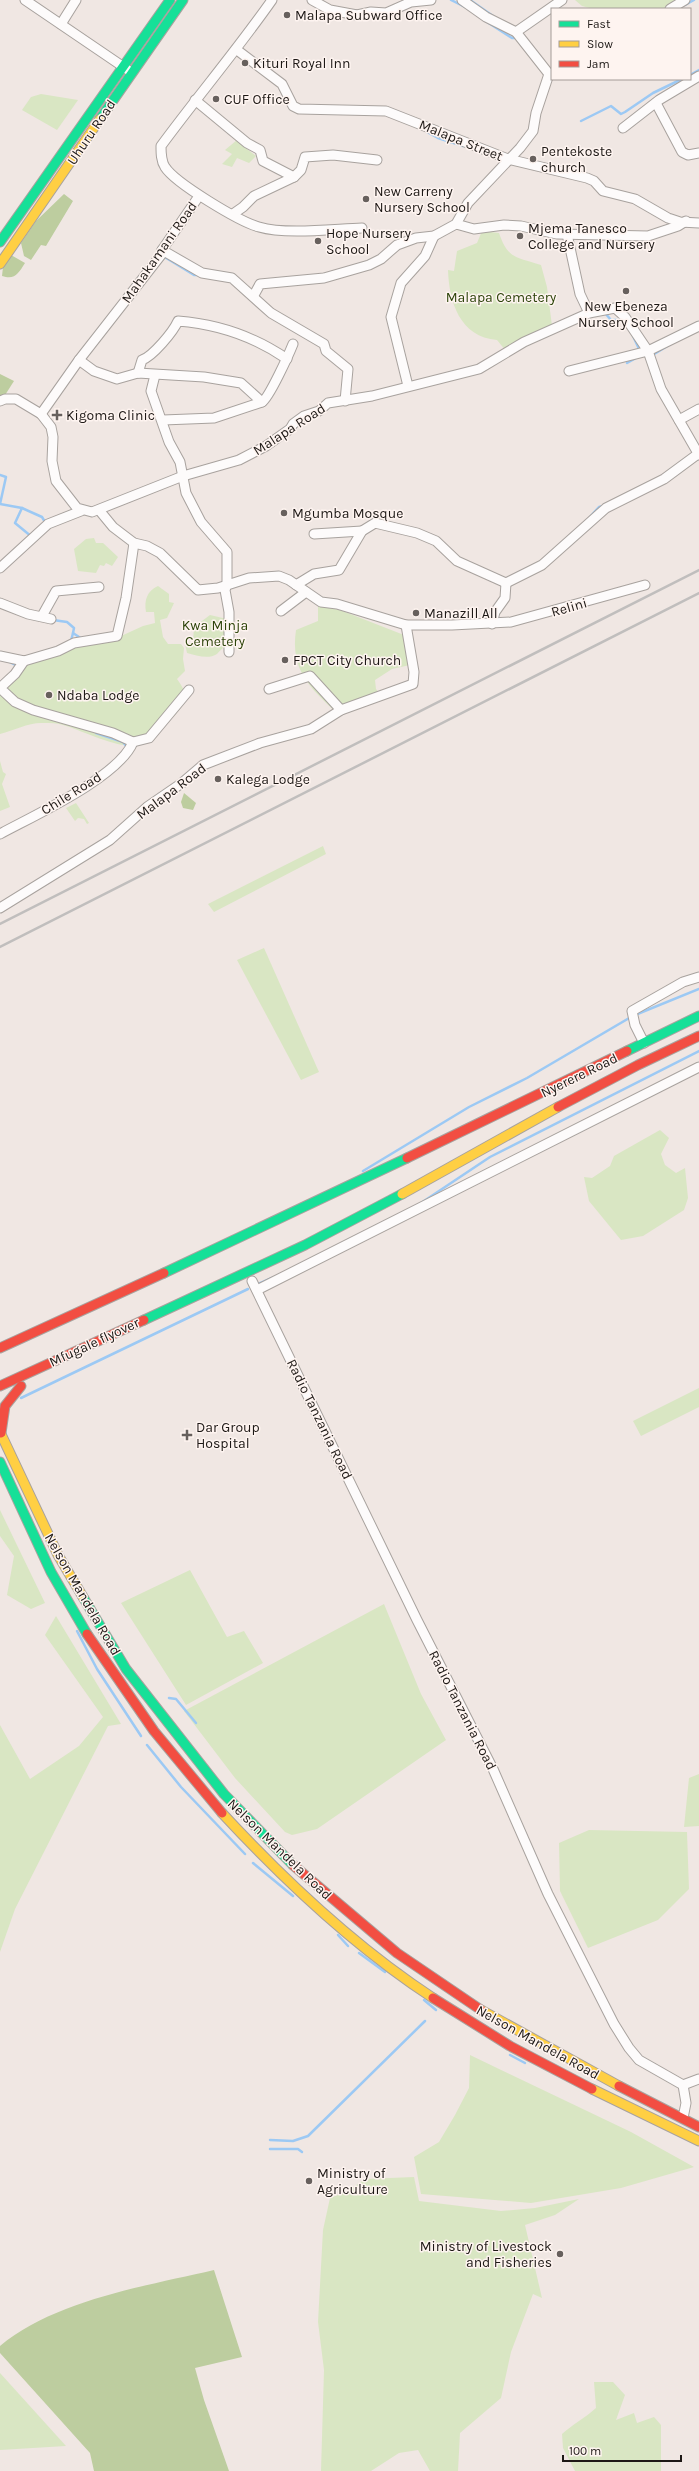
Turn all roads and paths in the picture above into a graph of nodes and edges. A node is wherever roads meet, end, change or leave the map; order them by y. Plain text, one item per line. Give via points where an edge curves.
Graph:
1 (25, 0) edge
2 (76, 0) edge
3 (170, 0) edge
4 (183, 0) edge
5 (272, 0) edge
6 (312, 0) edge
7 (431, 0) edge
8 (462, 0) edge
9 (562, 0) edge
10 (685, 0) edge
11 (672, 8) edge
12 (61, 24) junction
13 (516, 32) junction
14 (237, 50) junction
15 (123, 66) junction
16 (132, 72) junction
17 (551, 74) edge
18 (699, 76) edge
19 (195, 100) junction
20 (656, 102) junction
21 (624, 128) dead end
22 (699, 153) edge
23 (508, 159) junction
24 (377, 160) dead end
25 (294, 177) junction
26 (199, 196) junction
27 (233, 214) junction
28 (686, 222) junction
29 (699, 223) edge
30 (456, 224) junction
31 (362, 228) dead end
32 (567, 234) junction
33 (434, 236) junction
34 (0, 242) edge
35 (162, 250) junction
36 (0, 264) edge
37 (254, 295) junction
38 (589, 313) junction
39 (699, 326) edge
40 (293, 344) dead end
41 (648, 351) junction
42 (80, 360) junction
43 (287, 360) junction
44 (568, 371) dead end
45 (138, 373) junction
46 (155, 375) junction
47 (408, 386) junction
48 (0, 401) edge
49 (345, 401) junction
50 (262, 402) junction
51 (699, 409) edge
52 (41, 414) junction
53 (163, 420) junction
54 (679, 420) junction
55 (698, 455) edge
56 (184, 476) junction
57 (99, 510) junction
58 (81, 511) junction
59 (362, 531) junction
60 (314, 534) dead end
61 (134, 543) junction
62 (0, 568) edge
63 (506, 583) junction
64 (227, 584) junction
65 (296, 585) junction
66 (645, 585) dead end
67 (99, 587) dead end
68 (306, 592) junction
69 (0, 603) edge
70 (281, 611) dead end
71 (492, 624) junction
72 (406, 625) junction
73 (230, 652) dead end
74 (0, 656) edge
75 (24, 661) junction
76 (0, 688) edge
77 (270, 689) dead end
78 (189, 690) dead end
79 (341, 710) junction
80 (133, 742) junction
81 (0, 834) edge
82 (0, 908) edge
83 (699, 977) edge
84 (699, 1016) edge
85 (699, 1036) edge
86 (644, 1042) junction
87 (699, 1068) edge
88 (459, 1134) junction
89 (484, 1148) junction
90 (353, 1194) dead end
91 (311, 1214) dead end
92 (255, 1280) joint
93 (257, 1290) junction
94 (194, 1308) dead end
95 (0, 1346) edge
96 (0, 1359) edge
97 (0, 1386) edge
98 (21, 1386) junction
99 (0, 1396) edge
100 (0, 1432) edge
101 (0, 1462) edge
102 (699, 2079) edge
103 (683, 2085) junction
104 (683, 2118) junction
105 (699, 2126) edge
106 (699, 2141) edge

1 - 12 street
2 - 12 street
3 - 15 main road, Uhuru Road
4 - 16 main road, Uhuru Road
5 - 14 street, Mahakamani Road
6 - 7 street via 330,10 361,15 371,12 386,14 412,2
8 - 13 street via 486,17
9 - 13 street
10 - 11 street
12 - 15 street
13 - 17 street
14 - 19 street, Mahakamani Road
14 - 23 street, Malapa Street via 282,84 293,106 299,109 386,111
15 - 16 street
15 - 34 main road, Uhuru Road
16 - 36 main road, Uhuru Road
17 - 23 street via 536,113 535,126 520,148
18 - 20 street
19 - 25 street via 247,143 260,150 263,161
19 - 26 street, Mahakamani Road via 161,146 161,154 165,167 171,174
20 - 21 street
20 - 22 street via 682,152 688,155
23 - 28 street, Malapa Street via 587,178 603,191 635,200 668,218
23 - 30 street via 468,203
24 - 25 street via 311,155 305,157 301,170
25 - 27 street via 254,196
26 - 27 street
26 - 35 street, Mahakamani Road
27 - 31 street via 258,227 274,230
28 - 29 street, Malapa Street
28 - 32 street via 648,236
30 - 32 street via 474,228 522,226
30 - 33 street
32 - 38 street via 580,294
33 - 37 street via 416,238 397,245 381,259 324,278 260,284
33 - 47 street via 425,256 401,284 391,317
35 - 37 street via 202,273 232,278
35 - 42 street, Mahakamani Road via 161,255
37 - 49 street via 271,313 324,344 326,351 348,369
38 - 41 street, Malapa Road via 615,308 625,317
38 - 47 street, Malapa Road via 524,342 479,369
39 - 41 street
40 - 43 street
41 - 44 street
41 - 54 street, Malapa Road via 661,389
42 - 45 street via 94,371 115,378 120,379
42 - 52 street, Mahakamani Road
43 - 45 street via 226,329 178,321 174,331 166,336 148,358 142,360
43 - 50 street via 266,400
45 - 46 street
46 - 50 street via 204,377 241,383
46 - 53 street via 151,391
47 - 49 street, Malapa Road
48 - 52 street via 16,399
49 - 56 street, Malapa Road via 328,403 319,411 304,416 266,446 239,460
50 - 53 street via 214,418
51 - 54 street
52 - 58 street via 51,427 52,461 56,481
53 - 56 street via 169,442 176,452
54 - 55 street, Malapa Road
55 - 63 street via 664,478 606,508 542,565
56 - 57 street, Malapa Road
56 - 64 street via 191,506 227,552
57 - 58 street, Malapa Road
57 - 61 street via 113,527
58 - 62 street, Malapa Road via 48,524
59 - 60 street
59 - 63 street via 375,523 417,533 436,542 457,561
59 - 65 street via 338,570 314,574
61 - 64 street, Relini via 155,549 198,590 218,588
61 - 75 street via 126,598 117,636 74,643 58,651
63 - 71 street via 505,598 495,612
64 - 65 street, Relini via 279,576
64 - 73 street via 225,590 229,612
65 - 68 street, Relini
66 - 71 street, Relini via 541,615
67 - 69 street via 56,591 47,618
68 - 70 street
68 - 72 street, Relini via 321,602 337,604
71 - 72 street, Relini
72 - 79 street, Malapa Road via 414,683
74 - 75 street
75 - 76 street
76 - 80 street via 15,702 34,710 113,733
77 - 79 street via 310,676
78 - 80 street via 149,738
79 - 82 street, Malapa Road via 311,729 260,743 203,764 182,783 147,807 110,840
80 - 81 street, Chile Road via 109,769 67,798
83 - 86 street via 683,982 632,1011 635,1025
84 - 86 main road, Nyerere Road
85 - 89 main road, Nyerere Road via 638,1065
86 - 88 main road, Nyerere Road
87 - 93 street
88 - 90 main road
88 - 95 main road via 298,1212
89 - 92 main road via 376,1220
89 - 97 main road, Mfugale flyover via 366,1215
91 - 96 main road, Mfugale flyover
92 - 93 street, Radio Tanzania Road
93 - 103 street, Radio Tanzania Road via 417,1620 493,1769 548,1894 614,2024 639,2060
94 - 98 main road
98 - 99 main road
98 - 100 main road via 5,1406
100 - 104 main road, Nelson Mandela Road via 58,1555 126,1669 224,1794 258,1831 332,1901 397,1953 453,1993 600,2077
101 - 106 main road, Nelson Mandela Road via 68,1604 115,1678 206,1797 255,1851 322,1913 384,1963 484,2032 595,2091
102 - 103 street
103 - 104 street via 686,2103
104 - 105 main road, Nelson Mandela Road

